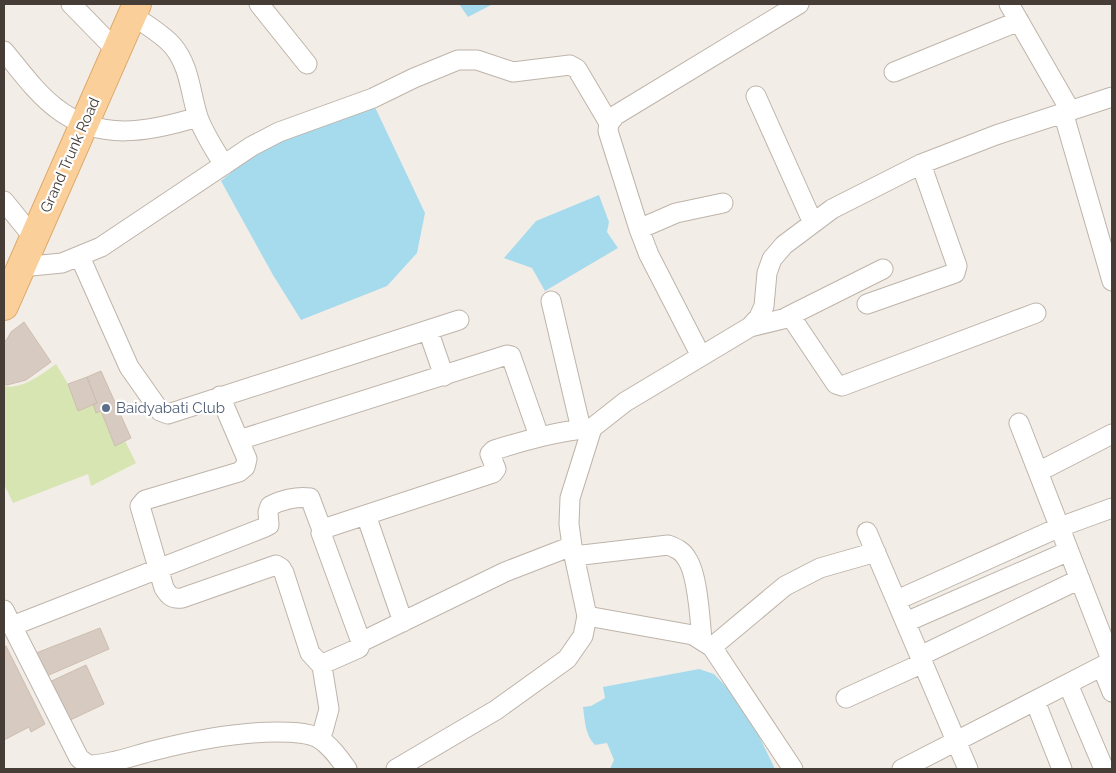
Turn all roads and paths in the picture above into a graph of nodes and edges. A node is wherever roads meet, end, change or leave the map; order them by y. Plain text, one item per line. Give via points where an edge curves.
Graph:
1 (71, 4) edge
2 (259, 4) edge
3 (799, 4) edge
4 (1008, 4) edge
5 (134, 9) edge
6 (1019, 21) junction
7 (116, 50) junction
8 (4, 52) edge
9 (307, 64) dead end
10 (894, 72) dead end
11 (756, 96) dead end
12 (1112, 97) edge
13 (1066, 111) junction
14 (198, 117) junction
15 (610, 123) junction
16 (83, 125) junction
17 (921, 164) junction
18 (224, 165) junction
19 (4, 201) edge
20 (723, 203) dead end
21 (813, 223) junction
22 (639, 229) junction
23 (34, 238) junction
24 (1109, 256) edge
25 (80, 257) junction
26 (21, 267) junction
27 (884, 269) dead end
28 (1112, 281) edge
29 (551, 301) dead end
30 (867, 304) dead end
31 (4, 305) edge
32 (1036, 313) dead end
33 (787, 317) junction
34 (458, 320) dead end
35 (750, 327) junction
36 (428, 330) junction
37 (701, 356) junction
38 (444, 376) junction
39 (220, 396) junction
40 (1019, 423) dead end
41 (586, 429) junction
42 (1112, 434) edge
43 (539, 436) junction
44 (239, 440) junction
45 (1038, 472) junction
46 (1112, 508) edge
47 (366, 515) junction
48 (1060, 527) junction
49 (322, 530) junction
50 (867, 532) dead end
51 (573, 551) junction
52 (1069, 551) junction
53 (876, 552) junction
54 (157, 568) junction
55 (1080, 579) junction
56 (896, 600) junction
57 (587, 616) junction
58 (8, 618) edge
59 (403, 622) junction
60 (906, 622) junction
61 (361, 642) junction
62 (707, 644) junction
63 (922, 659) junction
64 (1109, 663) edge
65 (322, 666) junction
66 (1068, 684) junction
67 (1112, 692) edge
68 (846, 698) dead end
69 (1035, 701) junction
70 (318, 738) junction
71 (957, 741) junction
72 (84, 766) edge
73 (346, 769) edge
74 (396, 769) edge
75 (793, 769) edge
76 (902, 769) edge
77 (968, 769) edge
78 (1062, 769) edge
79 (1104, 769) edge

1 - 7 street
2 - 9 street
3 - 15 street via 616,115
4 - 6 street
5 - 7 main road, Grand Trunk Road
5 - 14 street via 181,58 189,75
6 - 10 street
6 - 13 street
7 - 16 main road, Grand Trunk Road
8 - 16 street via 55,107
11 - 21 street
12 - 13 street
13 - 17 street
13 - 24 street
14 - 16 street via 129,132
14 - 18 street
15 - 18 street via 573,66 513,72 477,60 458,60 374,98 279,132
15 - 22 street via 608,130
16 - 23 main road, Grand Trunk Road
17 - 21 street via 832,209
17 - 30 street via 957,270
18 - 25 street via 101,247
19 - 23 street
20 - 22 street via 676,213
21 - 35 street via 784,245 772,259 766,273 764,306
22 - 37 street
23 - 26 main road, Grand Trunk Road
24 - 28 street
25 - 26 street via 62,263
25 - 39 street via 130,366 160,410 168,414
26 - 31 main road, Grand Trunk Road
27 - 33 street
29 - 41 street
32 - 33 street via 842,386 836,384 794,320
33 - 35 street
34 - 36 street
35 - 37 street
36 - 38 street
36 - 39 street
37 - 41 street
38 - 43 street via 510,355
38 - 44 street
39 - 44 street
40 - 45 street
41 - 43 street
41 - 51 street via 570,498
42 - 45 street
43 - 47 street via 491,451 496,468 493,473
44 - 54 street via 246,459 245,467 239,472 141,504
45 - 48 street
46 - 48 street
47 - 49 street
47 - 59 street
48 - 52 street
48 - 56 street
49 - 54 street via 310,498 277,502 270,506 269,525
49 - 61 street
50 - 53 street
51 - 57 street
51 - 59 street via 505,572
51 - 62 street via 668,545 680,550 693,571
52 - 55 street
52 - 60 street
53 - 56 street
53 - 62 street via 820,568 785,586
54 - 58 street
54 - 65 street via 164,588 174,599 276,565 284,573 310,653
55 - 63 street
55 - 64 street
56 - 60 street
57 - 62 street via 693,635
57 - 74 street via 583,636 567,659 496,710
58 - 72 street
59 - 61 street
60 - 63 street
61 - 65 street via 358,648
62 - 75 street
63 - 68 street
63 - 71 street
64 - 66 street
64 - 67 street
65 - 70 street via 330,709
66 - 69 street
66 - 79 street
69 - 71 street
69 - 78 street
70 - 72 street via 293,732 231,734
70 - 73 street
71 - 76 street
71 - 77 street

